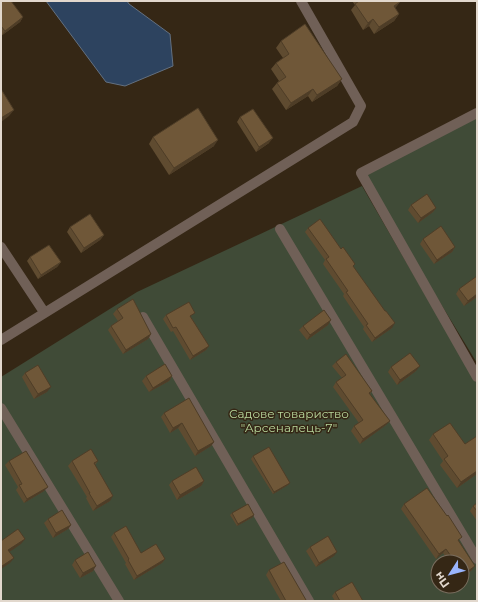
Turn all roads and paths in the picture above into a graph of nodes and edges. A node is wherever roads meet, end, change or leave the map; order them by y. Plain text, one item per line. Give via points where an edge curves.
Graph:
1 (301, 1) edge
2 (477, 112) edge
3 (280, 229) dead end
4 (1, 247) edge
5 (44, 312) junction
6 (143, 317) edge
7 (1, 340) edge
8 (477, 376) edge
9 (1, 408) edge
10 (477, 559) edge
11 (119, 601) edge
12 (308, 601) edge

1 - 5 street via 361,106 353,122
2 - 8 street via 361,173
3 - 10 street
4 - 5 street
5 - 7 street
6 - 12 street
9 - 11 street

